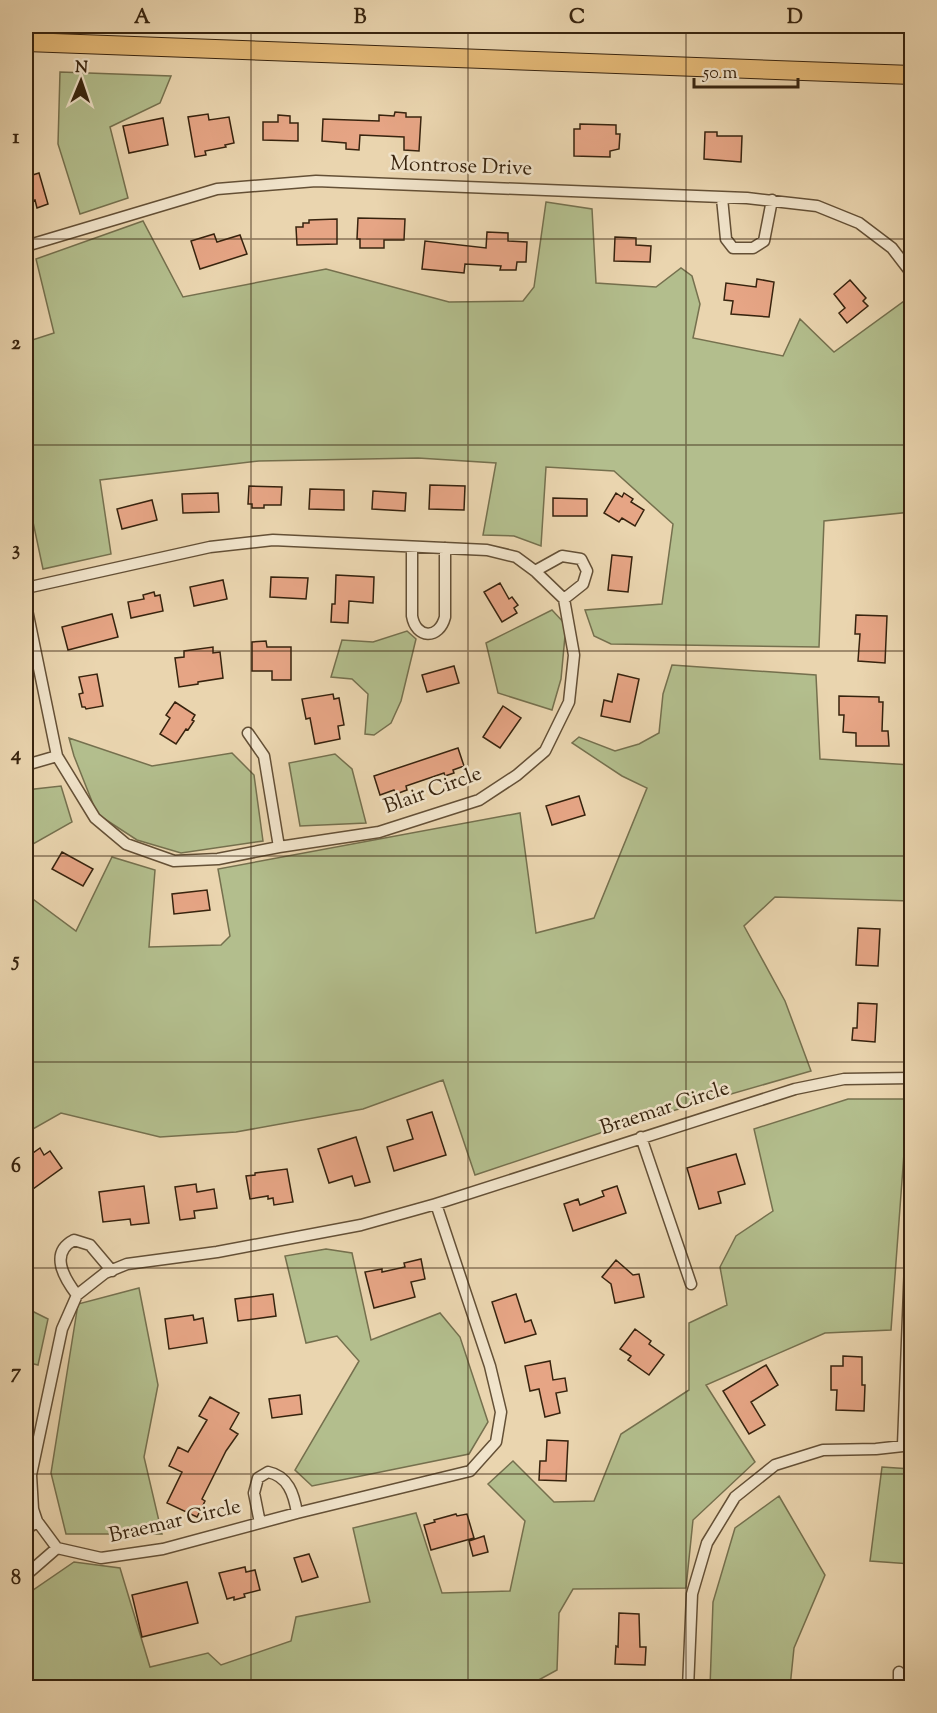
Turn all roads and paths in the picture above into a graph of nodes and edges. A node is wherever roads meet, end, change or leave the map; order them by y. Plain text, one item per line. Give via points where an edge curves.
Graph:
1 (26, 42) edge
2 (912, 75) edge
3 (722, 198) junction
4 (772, 200) junction
5 (26, 246) edge
6 (912, 274) edge
7 (412, 548) junction
8 (445, 548) junction
9 (535, 570) junction
10 (26, 588) edge
11 (564, 599) junction
12 (26, 605) edge
13 (248, 733) dead end
14 (57, 756) junction
15 (26, 765) edge
16 (279, 847) junction
17 (912, 1078) edge
18 (641, 1137) junction
19 (436, 1204) junction
20 (912, 1212) edge
21 (112, 1271) junction
22 (691, 1284) dead end
23 (77, 1295) junction
24 (907, 1445) edge
25 (297, 1513) junction
26 (37, 1521) junction
27 (260, 1523) junction
28 (26, 1530) edge
29 (57, 1548) junction
30 (26, 1575) edge
31 (899, 1672) dead end
32 (688, 1688) edge
33 (899, 1688) edge

1 - 2 main road
3 - 4 street, Montrose Drive
3 - 4 street via 726,239 734,248 753,248 764,241
3 - 5 street, Montrose Drive via 316,181 217,189
4 - 6 street, Montrose Drive via 817,206 859,223 892,248
7 - 8 street
7 - 8 street via 413,625 428,634 443,626 445,617
7 - 10 street via 273,540 210,547
8 - 9 street via 487,550 516,557
9 - 11 street
9 - 11 street via 562,556 580,559 587,571 583,584
11 - 16 street, Blair Circle via 574,655 569,702 545,751 479,800 378,832
12 - 14 street, Blair Circle
13 - 16 street via 264,756
14 - 15 street
14 - 16 street, Blair Circle via 95,818 126,844 174,861 218,859
17 - 18 street, Braemar Circle via 844,1079 795,1089
18 - 19 street, Braemar Circle
18 - 22 street
19 - 21 street, Braemar Circle via 362,1225 127,1264
19 - 25 street, Braemar Circle via 490,1366 501,1412 496,1442 470,1471
20 - 24 street
21 - 23 street, Braemar Circle
21 - 23 street via 90,1245 75,1240 66,1244 61,1255 62,1268
23 - 26 street, Braemar Circle via 62,1329 32,1475
24 - 32 street via 823,1449 775,1465 735,1497 707,1543 692,1594
25 - 27 street, Braemar Circle
25 - 27 street via 287,1483 268,1472 258,1478 254,1493
26 - 28 street
26 - 29 street, Braemar Circle
27 - 29 street, Braemar Circle via 163,1549 101,1558
29 - 30 street
31 - 33 street

